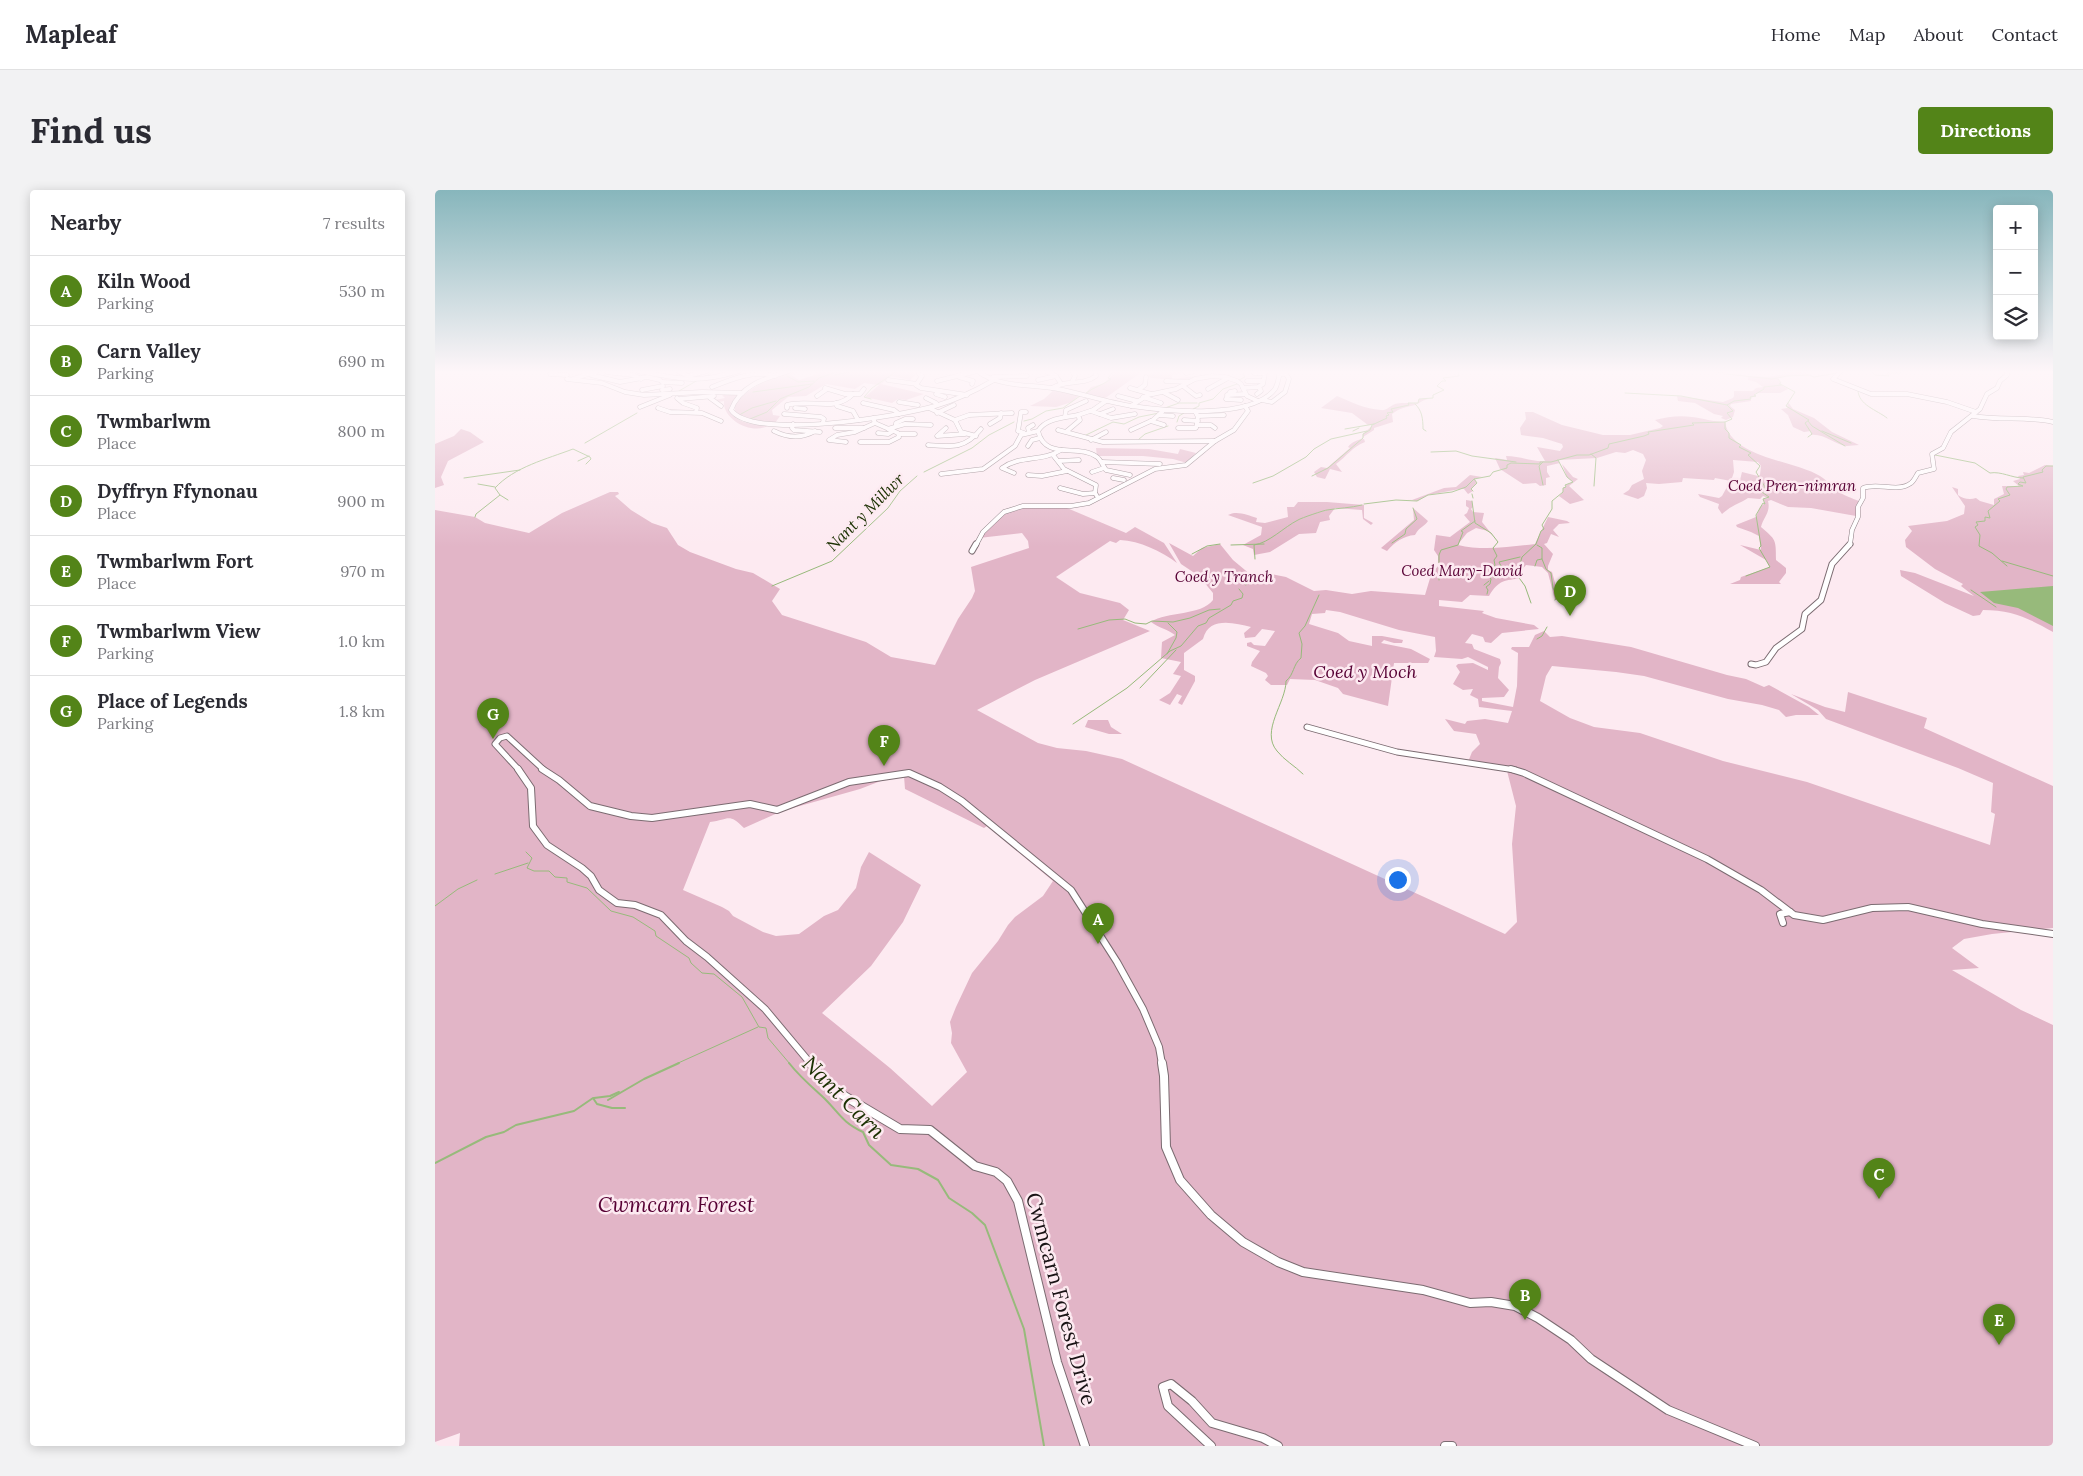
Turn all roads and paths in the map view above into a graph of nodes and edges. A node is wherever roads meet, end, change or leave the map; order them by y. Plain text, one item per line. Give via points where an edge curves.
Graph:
1 (981, 429) dead end
2 (793, 430) edge
3 (860, 430) edge
4 (890, 430) edge
5 (946, 430) dead end
6 (959, 430) edge
7 (1018, 430) edge
8 (1058, 430) dead end
9 (1233, 430) edge
10 (1954, 430) edge
11 (815, 431) junction
12 (893, 431) junction
13 (1038, 431) joint
14 (1067, 431) joint
15 (775, 432) dead end
16 (821, 432) dead end
17 (1029, 432) joint
18 (1106, 432) dead end
19 (878, 433) dead end
20 (1024, 433) junction
21 (899, 434) junction
22 (912, 434) dead end
23 (965, 434) junction
24 (976, 436) junction
25 (1040, 438) junction
26 (1091, 440) junction
27 (843, 441) dead end
28 (1215, 441) junction
29 (860, 442) dead end
30 (930, 445) dead end
31 (1028, 446) dead end
32 (1061, 450) junction
33 (1053, 455) junction
34 (1042, 456) junction
35 (1079, 460) dead end
36 (1059, 461) junction
37 (1041, 462) dead end
38 (1102, 462) junction
39 (1160, 464) dead end
40 (995, 468) dead end
41 (1002, 468) junction
42 (1104, 468) junction
43 (1095, 470) dead end
44 (1067, 471) junction
45 (1014, 473) dead end
46 (941, 474) dead end
47 (1124, 474) junction
48 (1028, 475) dead end
49 (1130, 476) dead end
50 (1113, 478) dead end
51 (1059, 488) dead end
52 (972, 551) dead end
53 (1751, 664) dead end
54 (1307, 728) dead end
55 (1790, 912) junction
56 (1783, 923) dead end
57 (2053, 934) edge
58 (1085, 1446) edge
59 (1211, 1446) edge
60 (1278, 1446) edge
61 (1445, 1446) edge
62 (1452, 1446) edge
63 (1755, 1446) edge

1 - 24 street
2 - 11 street
3 - 27 street via 828,440
4 - 12 street
5 - 23 street via 936,436
6 - 23 street
7 - 20 street
8 - 14 street
9 - 28 street
10 - 53 street via 1943,448 1932,454 1934,469 1916,474 1914,481 1908,484 1863,488 1849,545 1832,564 1819,602 1805,614 1801,629 1777,648 1766,662
11 - 15 street via 800,437 784,437
11 - 16 street
12 - 19 street
12 - 21 street
13 - 17 street
13 - 25 street
14 - 26 street
17 - 20 street
18 - 26 street
20 - 46 street via 1015,446 983,469
21 - 22 street
21 - 29 street via 899,438 889,442
23 - 24 street
24 - 30 street via 960,447
25 - 31 street via 1032,440
25 - 32 street via 1047,445
26 - 28 street
28 - 52 street via 1186,465 1155,469 1093,502 1010,509 983,532
32 - 33 street
32 - 38 street via 1089,453
33 - 34 street
33 - 36 street
34 - 37 street
34 - 41 street via 1020,458
35 - 36 street
36 - 44 street
38 - 39 street
38 - 42 street
40 - 41 street
41 - 45 street
42 - 43 street
42 - 47 street
44 - 48 street
44 - 51 street via 1096,485 1096,495
47 - 49 street
47 - 50 street via 1122,480
54 - 55 street via 1397,752 1524,773 1707,859 1761,890
55 - 56 street via 1780,914
55 - 57 street via 1804,918 1823,920 1872,908 1908,907 1982,924
58 - 63 street, Cwmcarn Forest Drive via 1057,1362 1018,1201 1007,1181 996,1172 975,1166 931,1130 900,1129 831,1088 765,1009 686,941 661,915 635,905 617,903 613,897 599,891 589,874 545,845 531,820 531,786 497,747 495,744 499,738 507,736 539,767 590,806 631,816 653,818 750,804 777,810 849,782 909,773 940,787 970,807 1071,890 1117,962 1146,1015 1159,1047 1164,1076 1167,1147 1180,1180 1211,1215 1243,1242 1303,1272 1423,1290 1470,1303 1515,1306 1571,1340 1591,1359 1668,1410
59 - 60 street via 1168,1406 1163,1387 1171,1384 1193,1401 1212,1423 1263,1438
61 - 62 street

